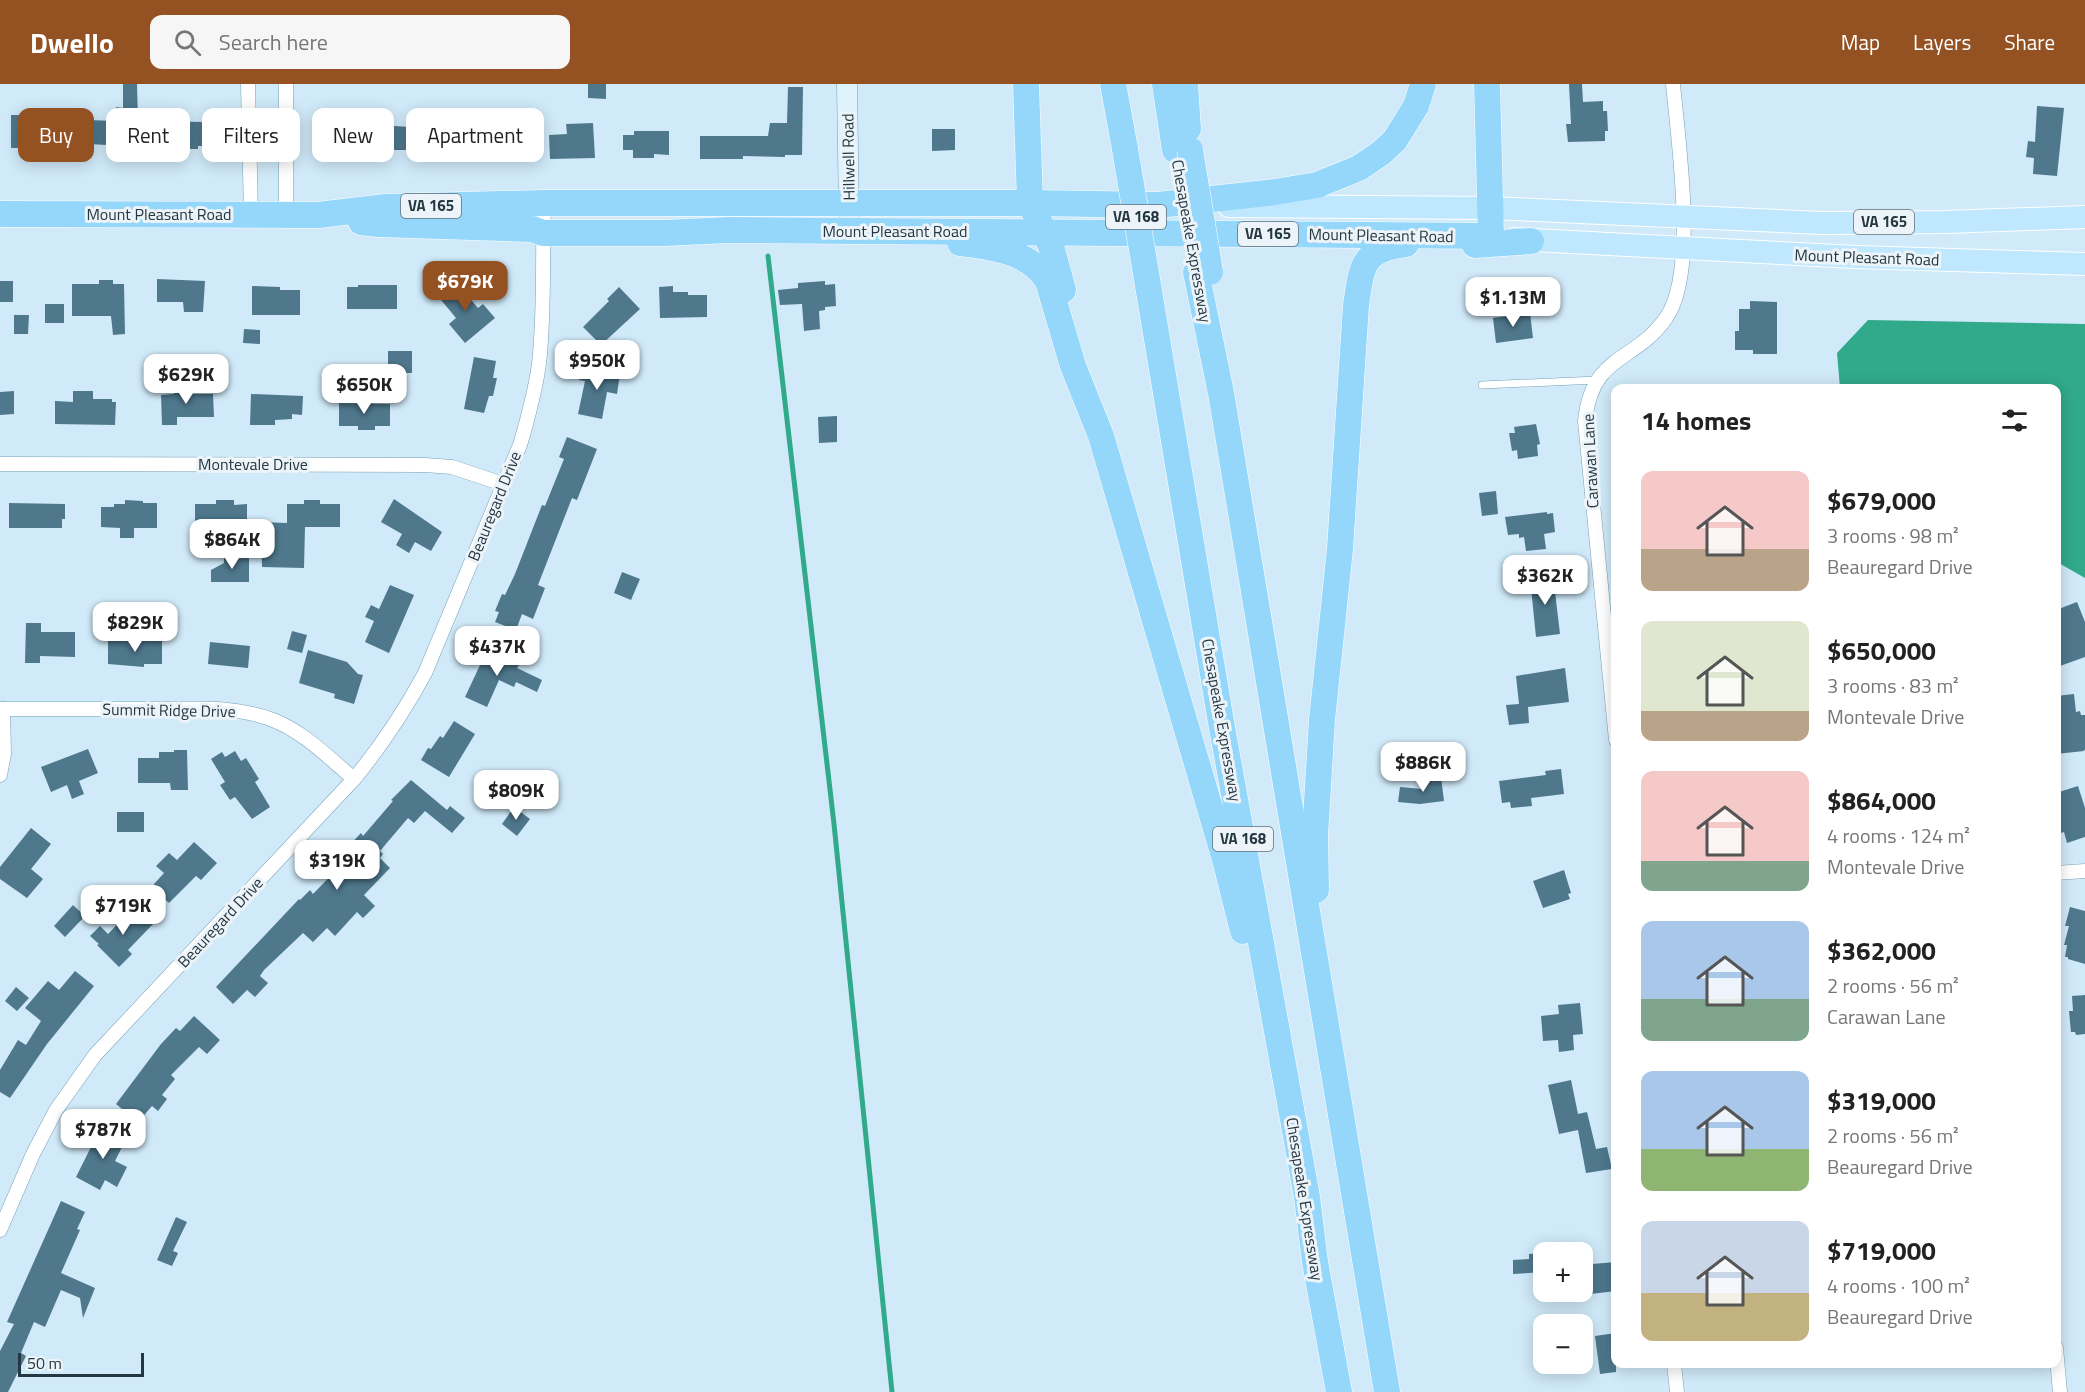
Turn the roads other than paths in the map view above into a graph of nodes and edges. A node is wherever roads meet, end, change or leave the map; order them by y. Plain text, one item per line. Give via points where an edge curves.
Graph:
1 (248, 84) edge
2 (286, 84) edge
3 (847, 84) edge
4 (1026, 84) edge
5 (1113, 84) edge
6 (1165, 84) edge
7 (1185, 84) edge
8 (1422, 84) edge
9 (1487, 84) edge
10 (1673, 84) edge
11 (1182, 150) junction
12 (544, 203) junction
13 (848, 203) junction
14 (1030, 203) junction
15 (1158, 205) junction
16 (1492, 208) junction
17 (0, 214) edge
18 (251, 215) junction
19 (286, 215) junction
20 (318, 215) junction
21 (1684, 217) junction
22 (2085, 217) edge
23 (849, 230) junction
24 (1045, 232) junction
25 (543, 233) junction
26 (1491, 236) junction
27 (1531, 241) junction
28 (1683, 247) junction
29 (2085, 264) edge
30 (1598, 380) junction
31 (1482, 385) dead end
32 (1101, 436) junction
33 (0, 464) edge
34 (503, 484) junction
35 (1610, 633) edge
36 (1611, 651) edge
37 (2, 709) edge
38 (0, 775) edge
39 (354, 779) junction
40 (2085, 871) edge
41 (2061, 873) edge
42 (1271, 1000) junction
43 (1346, 1146) junction
44 (0, 1230) edge
45 (1674, 1368) edge
46 (2058, 1368) edge
47 (1339, 1392) edge
48 (1387, 1392) edge
49 (1677, 1392) edge
50 (2061, 1392) edge

1 - 18 street
2 - 19 street
3 - 13 street, Hillwell Road
4 - 14 highway
5 - 42 highway, Chesapeake Expressway / VA 168, bridge
6 - 11 highway, Chesapeake Expressway / VA 168
7 - 11 highway
8 - 15 highway via 1416,106 1395,140 1359,168 1317,185
9 - 16 highway
10 - 21 street, Carawan Lane
11 - 43 highway, Chesapeake Expressway / VA 168
12 - 13 highway, Mount Pleasant Road / VA 165
12 - 20 highway, Mount Pleasant Road / VA 165 via 386,207
12 - 25 street, Beauregard Drive
13 - 14 highway, Mount Pleasant Road / VA 165
13 - 23 street, Hillwell Road
14 - 15 highway, Mount Pleasant Road / VA 165
14 - 24 highway
15 - 16 main road, Mount Pleasant Road / VA 165
16 - 21 main road, Mount Pleasant Road / VA 165
16 - 26 highway
17 - 18 highway, Mount Pleasant Road / VA 165
18 - 19 highway, Mount Pleasant Road / VA 165
19 - 20 highway, Mount Pleasant Road / VA 165
20 - 25 highway, Mount Pleasant Road / VA 165 via 379,224 532,229
21 - 22 main road, Mount Pleasant Road / VA 165 via 1946,222
21 - 28 street, Carawan Lane
23 - 24 highway, Mount Pleasant Road / VA 165
23 - 25 highway, Mount Pleasant Road / VA 165
23 - 32 highway via 964,244 1030,261 1048,281 1073,366
24 - 26 highway, Mount Pleasant Road / VA 165
24 - 32 highway
25 - 34 street, Beauregard Drive via 539,365 531,407
26 - 27 main road, Mount Pleasant Road / VA 165
27 - 28 main road, Mount Pleasant Road / VA 165
27 - 43 highway via 1389,246 1377,250 1362,268 1322,720 1315,884 1339,1031
28 - 29 main road, Mount Pleasant Road / VA 165
28 - 30 street, Carawan Lane via 1677,291 1666,318 1648,338 1606,368
30 - 31 lane
30 - 35 street, Carawan Lane via 1589,396 1585,421
32 - 42 highway via 1246,941
33 - 34 street, Montevale Drive via 425,465 452,467
34 - 39 street, Beauregard Drive via 425,673 381,746
35 - 36 street, Carawan Lane
37 - 38 street via 4,754
37 - 39 street, Summit Ridge Drive via 247,712 296,732
39 - 44 street, Beauregard Drive via 95,1055 56,1110
40 - 41 street
42 - 47 highway, Chesapeake Expressway / VA 168
43 - 48 highway, Chesapeake Expressway / VA 168
45 - 49 street
46 - 50 street

